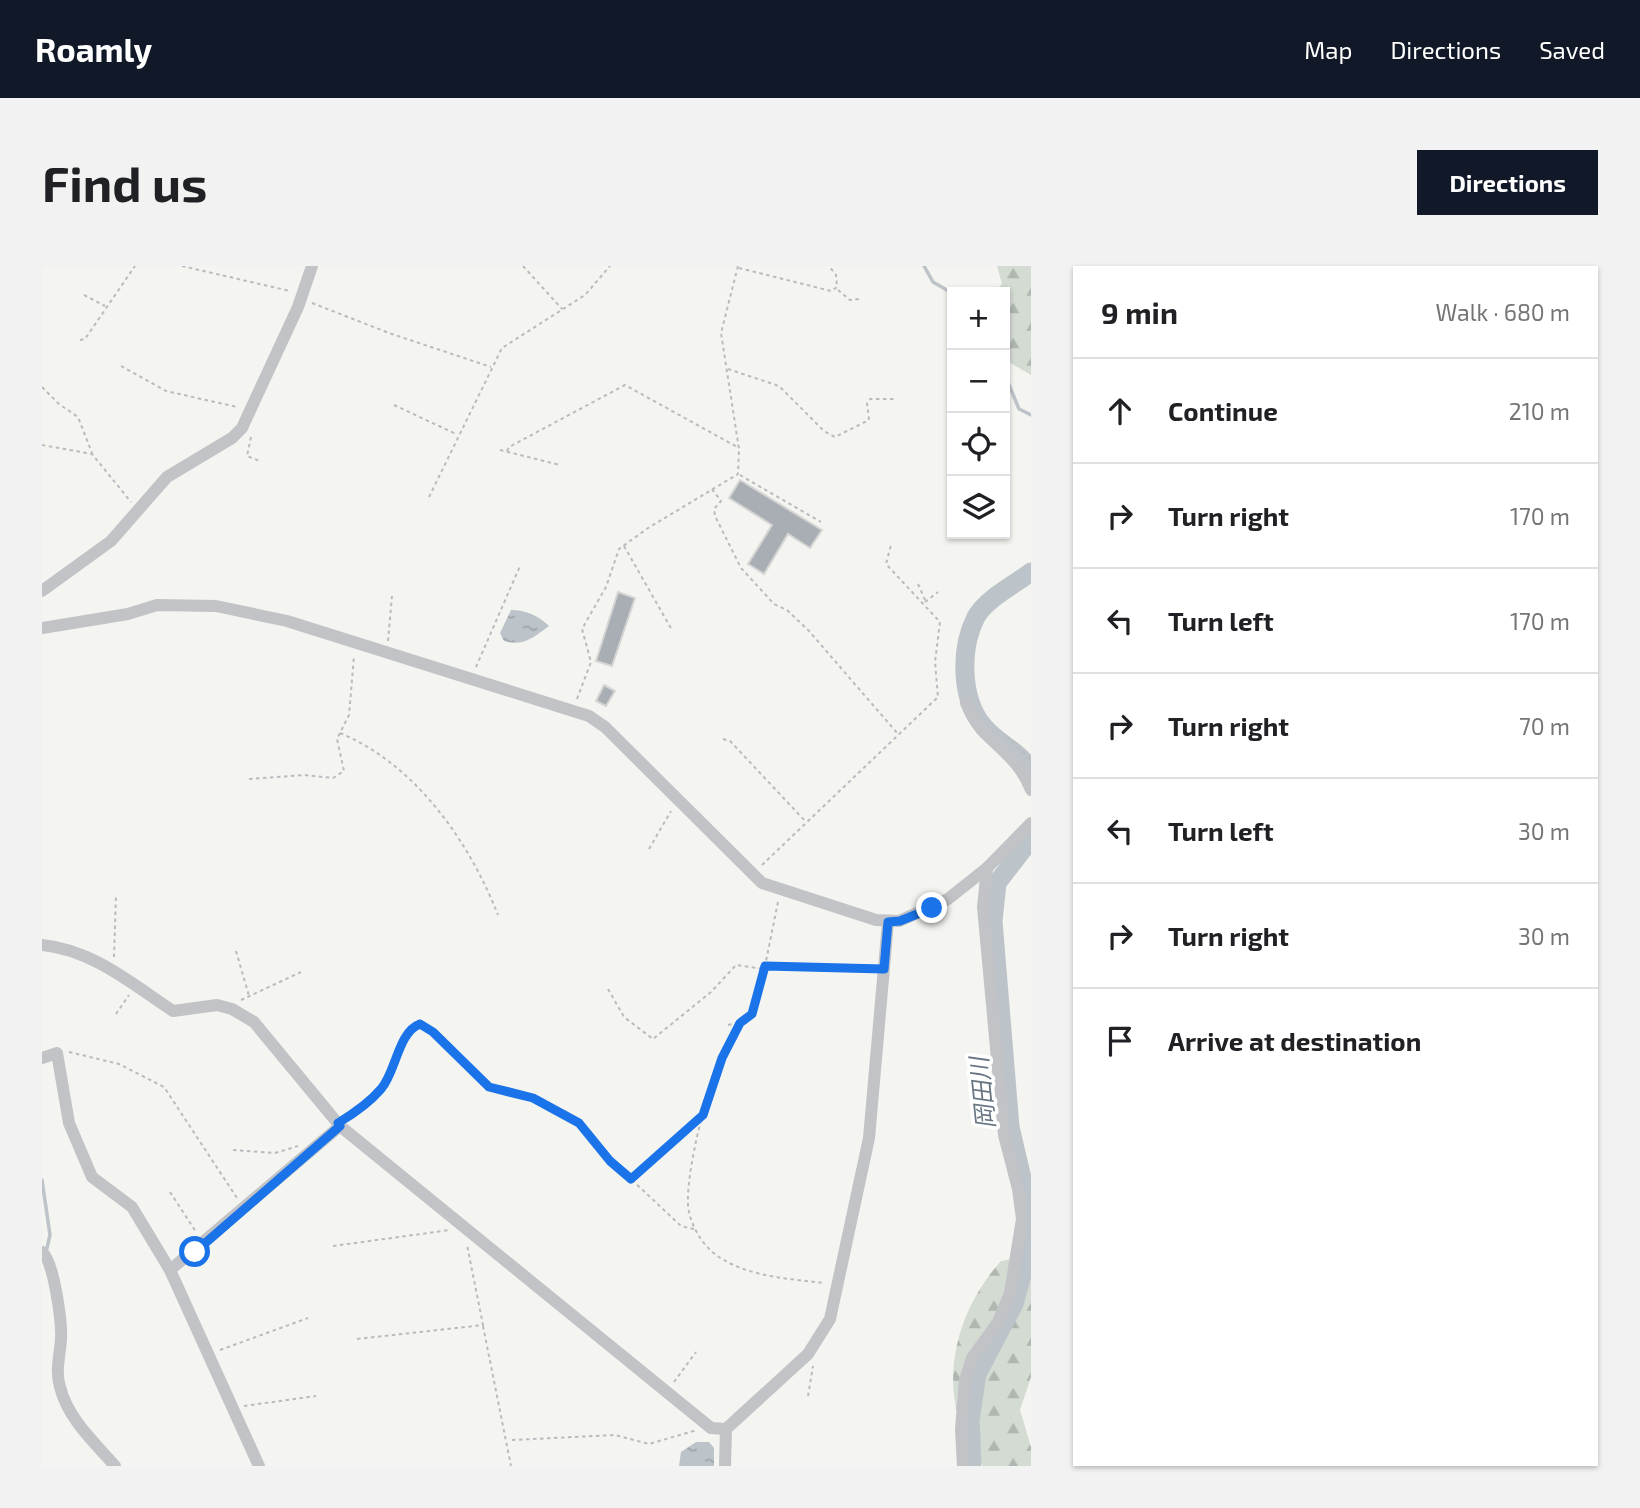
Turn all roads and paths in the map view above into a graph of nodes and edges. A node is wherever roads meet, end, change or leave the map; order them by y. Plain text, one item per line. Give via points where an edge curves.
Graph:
1 (135, 266) edge
2 (182, 266) edge
3 (312, 266) edge
4 (523, 266) edge
5 (610, 266) edge
6 (829, 266) edge
7 (193, 267) edge
8 (738, 267) edge
9 (836, 289) junction
10 (84, 295) dead end
11 (302, 297) junction
12 (860, 299) dead end
13 (107, 307) junction
14 (563, 310) junction
15 (80, 340) dead end
16 (121, 366) dead end
17 (491, 367) junction
18 (727, 369) junction
19 (42, 387) edge
20 (894, 399) dead end
21 (394, 405) dead end
22 (250, 411) junction
23 (240, 429) junction
24 (457, 435) junction
25 (42, 445) edge
26 (740, 449) junction
27 (500, 450) dead end
28 (507, 452) junction
29 (92, 454) junction
30 (260, 461) dead end
31 (560, 464) dead end
32 (738, 474) junction
33 (712, 489) junction
34 (429, 497) dead end
35 (136, 512) junction
36 (821, 522) dead end
37 (624, 545) junction
38 (891, 545) dead end
39 (520, 566) dead end
40 (918, 584) dead end
41 (42, 591) edge
42 (937, 592) dead end
43 (392, 596) dead end
44 (925, 603) junction
45 (42, 628) edge
46 (672, 630) dead end
47 (358, 642) junction
48 (386, 650) junction
49 (472, 677) junction
50 (966, 703) dead end
51 (572, 710) junction
52 (340, 733) junction
53 (898, 734) junction
54 (1002, 734) dead end
55 (723, 739) dead end
56 (1031, 760) edge
57 (249, 779) dead end
58 (1031, 790) edge
59 (681, 804) junction
60 (806, 823) junction
61 (1031, 823) edge
62 (649, 849) dead end
63 (987, 868) junction
64 (752, 874) junction
65 (780, 890) junction
66 (116, 895) dead end
67 (498, 915) dead end
68 (888, 922) junction
69 (42, 945) edge
70 (236, 951) dead end
71 (765, 967) junction
72 (110, 968) junction
73 (884, 969) junction
74 (301, 972) dead end
75 (134, 985) junction
76 (608, 989) dead end
77 (249, 996) junction
78 (227, 1007) junction
79 (116, 1014) dead end
80 (740, 1023) junction
81 (728, 1025) dead end
82 (57, 1054) junction
83 (42, 1058) edge
84 (703, 1115) junction
85 (339, 1124) junction
86 (302, 1145) dead end
87 (233, 1150) dead end
88 (631, 1179) junction
89 (170, 1192) dead end
90 (245, 1209) junction
91 (464, 1226) junction
92 (695, 1229) junction
93 (205, 1243) junction
94 (466, 1243) dead end
95 (333, 1246) dead end
96 (45, 1254) edge
97 (170, 1270) junction
98 (838, 1285) junction
99 (308, 1318) dead end
100 (483, 1325) junction
101 (356, 1339) dead end
102 (696, 1352) dead end
103 (809, 1352) junction
104 (208, 1354) junction
105 (668, 1391) junction
106 (316, 1396) dead end
107 (808, 1396) dead end
108 (231, 1408) junction
109 (711, 1427) junction
110 (726, 1429) junction
111 (512, 1440) dead end
112 (115, 1466) edge
113 (259, 1466) edge
114 (511, 1466) edge
115 (724, 1466) edge
116 (962, 1466) edge

1 - 13 path
2 - 7 path
3 - 11 street
4 - 14 path
5 - 14 path via 585,295
6 - 9 path via 836,275
7 - 11 path
8 - 9 path
8 - 18 path via 722,321
9 - 12 path via 850,300
10 - 13 path
11 - 17 path
11 - 22 street
13 - 15 path
14 - 17 path via 508,343
16 - 22 path via 166,391
17 - 24 path
18 - 20 path via 779,386 835,437 869,421 870,399
18 - 26 path
19 - 29 path via 78,417
21 - 24 path
22 - 23 street
23 - 30 path via 252,438 247,456
23 - 35 street via 167,477
24 - 34 path
25 - 29 path
26 - 28 path via 625,385
26 - 32 path
27 - 28 path
28 - 31 path
29 - 35 path
32 - 33 path
32 - 36 path
33 - 37 path
33 - 53 path via 721,501 714,509 715,516 741,568 774,604 809,631
35 - 41 street via 111,541
37 - 46 path
37 - 51 path via 582,629 591,662
38 - 44 path via 886,564
39 - 49 path
40 - 44 path
42 - 44 path
43 - 48 path
44 - 53 path via 940,622 935,654 938,697
45 - 47 street via 179,603 287,621
47 - 48 street
47 - 52 path via 349,715
48 - 49 street
49 - 51 street
50 - 58 street via 983,734 1020,766
51 - 59 street via 597,720
52 - 57 path via 338,746 344,765 339,775
52 - 67 path via 375,751 423,793 470,857
53 - 60 path
54 - 56 path
55 - 60 path via 730,741
59 - 62 path via 667,814
59 - 64 street
60 - 64 path
61 - 63 street
63 - 68 street via 932,908
63 - 116 street via 983,907 1004,1135 1022,1219 1010,1293 998,1322 972,1358 965,1380
64 - 65 street
65 - 68 street
65 - 71 path
66 - 72 path
68 - 73 street
69 - 72 street via 76,952
70 - 77 path
71 - 73 path
71 - 76 path via 736,965 711,992 653,1039 624,1017
71 - 80 path via 752,1014
72 - 75 street
73 - 98 street via 869,1138
74 - 77 path
75 - 78 street via 173,1011
75 - 79 path
77 - 78 path
78 - 85 street via 254,1022
80 - 81 path
80 - 84 path via 711,1083
82 - 83 street
82 - 90 path via 73,1052 119,1064 164,1087
82 - 97 street via 69,1123 92,1177 132,1207
84 - 88 path
84 - 92 path via 688,1198
85 - 88 path via 381,1089 406,1038 420,1024 489,1087 533,1098 579,1123
85 - 90 street
85 - 91 street
86 - 87 path via 275,1153
88 - 92 path via 681,1226
89 - 93 path
90 - 93 street
91 - 95 path
91 - 105 street
92 - 98 path via 711,1251 735,1266
93 - 97 street
94 - 100 path
96 - 112 street via 61,1329 59,1385 70,1413
97 - 104 street
98 - 103 street via 830,1319
99 - 104 path
100 - 101 path
100 - 114 path
102 - 105 path
103 - 107 path via 813,1362
103 - 110 street
104 - 108 street
105 - 109 street
106 - 108 path
108 - 113 street
109 - 110 street
109 - 111 path via 649,1444 615,1435
110 - 115 street

